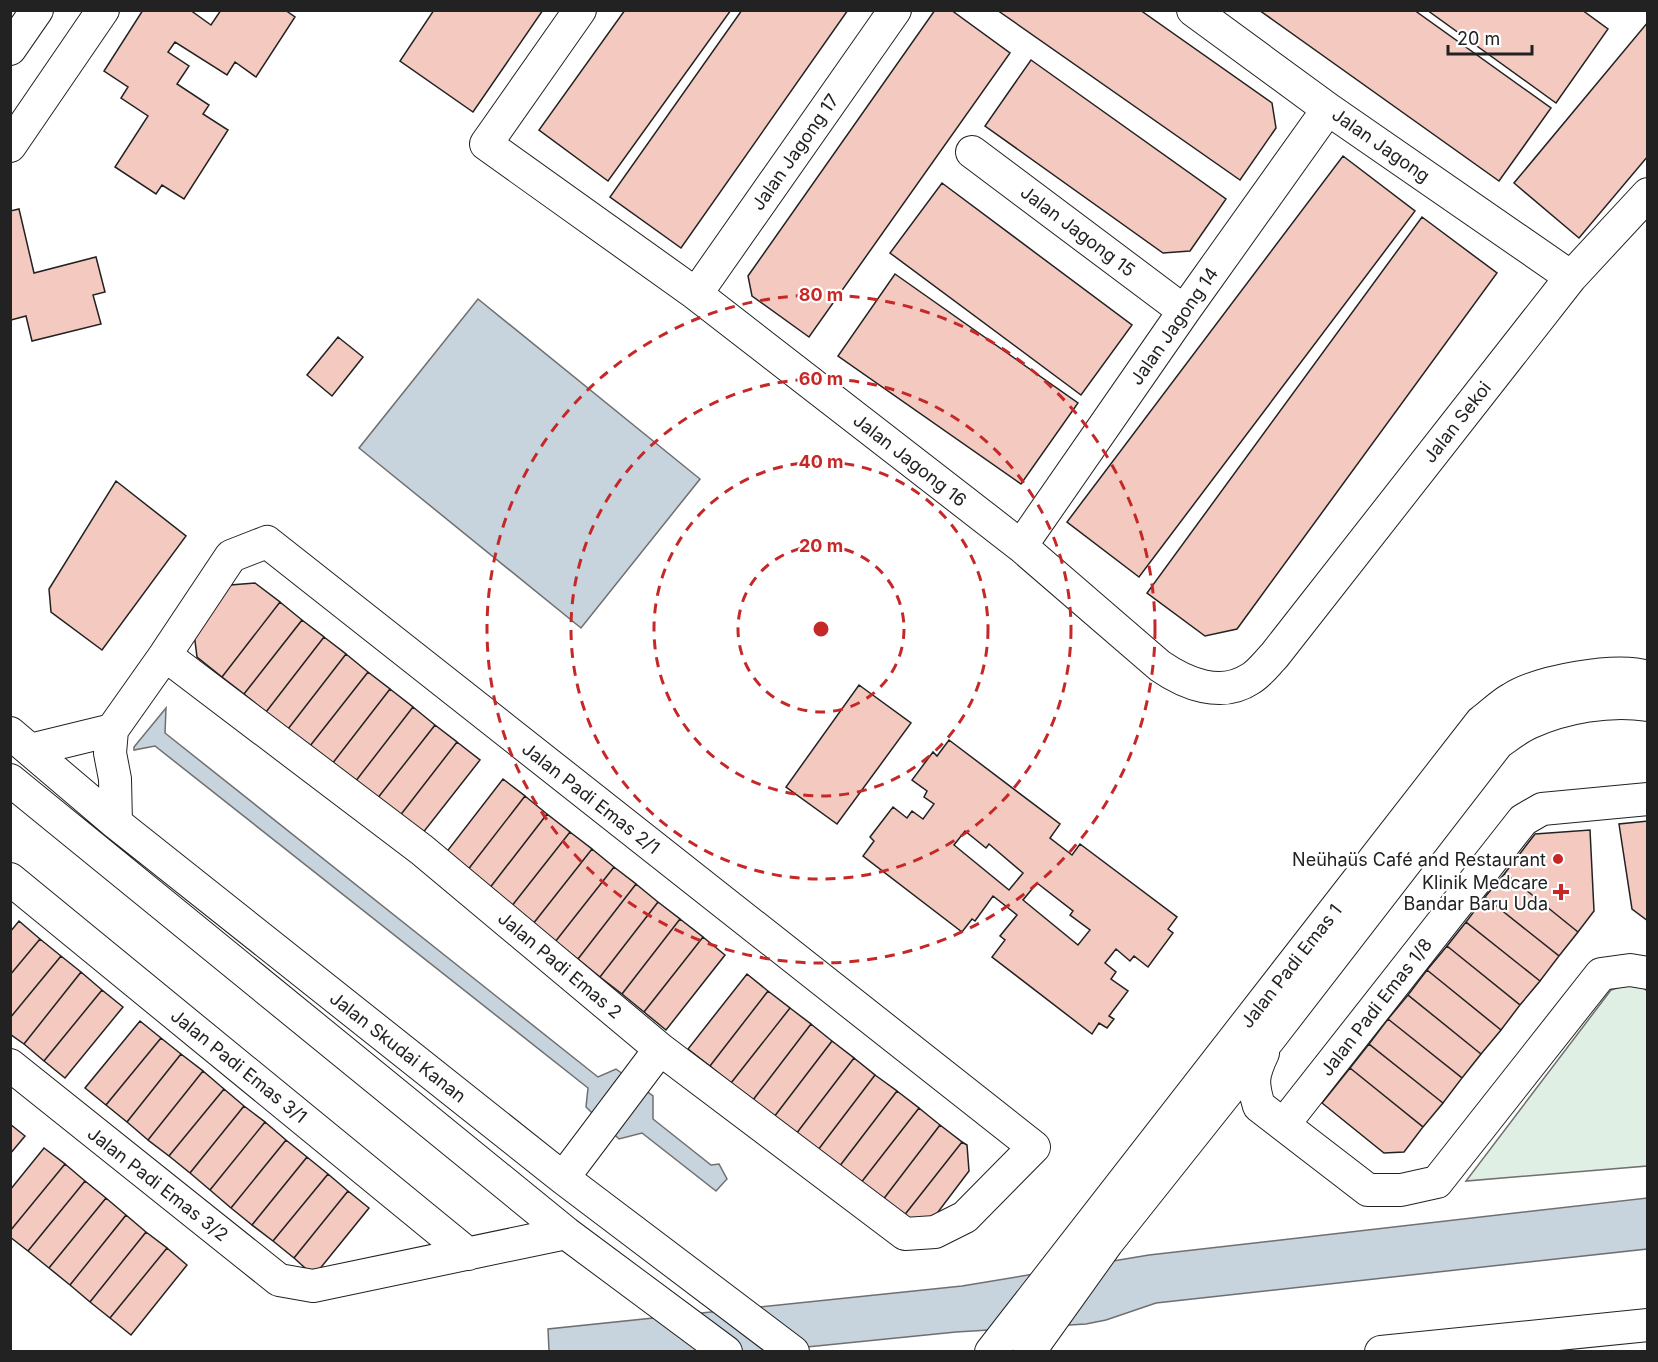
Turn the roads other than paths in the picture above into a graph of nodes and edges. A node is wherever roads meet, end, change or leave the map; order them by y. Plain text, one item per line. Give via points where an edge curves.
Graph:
1 (37, 10) edge
2 (103, 10) edge
3 (580, 10) edge
4 (895, 10) edge
5 (1193, 10) edge
6 (10, 49) edge
7 (1328, 109) junction
8 (10, 146) edge
9 (972, 152) dead end
10 (1647, 194) edge
11 (1571, 277) junction
12 (696, 294) junction
13 (1184, 311) junction
14 (1021, 546) junction
15 (165, 655) junction
16 (1274, 656) joint
17 (1647, 677) edge
18 (1647, 705) edge
19 (112, 730) junction
20 (20, 742) edge
21 (10, 780) edge
22 (1647, 799) edge
23 (116, 823) junction
24 (10, 879) edge
25 (1647, 973) edge
26 (1270, 1038) junction
27 (660, 1049) junction
28 (10, 1065) edge
29 (1271, 1115) junction
30 (1198, 1129) junction
31 (563, 1178) junction
32 (966, 1217) joint
33 (566, 1233) junction
34 (1092, 1242) junction
35 (468, 1254) junction
36 (1647, 1325) edge
37 (993, 1349) edge
38 (1415, 1350) edge
39 (726, 1352) edge
40 (793, 1352) edge
41 (1029, 1352) edge
42 (1381, 1352) edge

1 - 6 street
2 - 8 street
3 - 12 street, Jalan Jagong 16 via 486,144
4 - 12 street, Jalan Jagong 17
5 - 7 street, Jalan Jagong
7 - 11 street, Jalan Jagong
7 - 13 street, Jalan Jagong 14
9 - 13 street, Jalan Jagong 15
10 - 11 street, Jalan Sekoi
11 - 16 street, Jalan Sekoi
12 - 14 street, Jalan Jagong 16
13 - 14 street, Jalan Jagong 14
14 - 16 street, Jalan Jagong 16 via 1178,679 1197,686 1237,686 1252,678
15 - 19 street, Jalan Padi Emas 2/1
15 - 27 street, Jalan Padi Emas 2 via 422,850
15 - 32 street, Jalan Padi Emas 2/1 via 231,556 267,542 1034,1147
17 - 34 street, Jalan Padi Emas 1 via 1587,676 1551,683 1512,698 1481,722
18 - 26 street, Jalan Padi Emas 1 via 1623,704 1554,713 1527,724 1498,743
19 - 20 street
19 - 23 street
20 - 23 street, Jalan Skudai Kanan
21 - 33 street, Jalan Skudai Kanan
22 - 29 street, Jalan Padi Emas 1/8 via 1542,809 1522,820
23 - 31 street, Jalan Skudai Kanan
24 - 35 street, Jalan Padi Emas 3/1
25 - 29 street via 1630,970 1601,974 1437,1182 1401,1190 1368,1190
26 - 29 street via 1252,1085
26 - 30 street, Jalan Padi Emas 1
27 - 31 street
27 - 32 street, Jalan Padi Emas 2 via 905,1234 935,1232
28 - 35 street, Jalan Padi Emas 3/2 via 279,1280 313,1286
29 - 30 street via 1225,1112
30 - 34 street, Jalan Padi Emas 1
31 - 40 street, Jalan Skudai Kanan
33 - 35 street
33 - 39 street, Jalan Skudai Kanan
34 - 37 street, Jalan Padi Emas 1
34 - 41 street, Jalan Padi Emas 1
36 - 38 street
38 - 42 street

